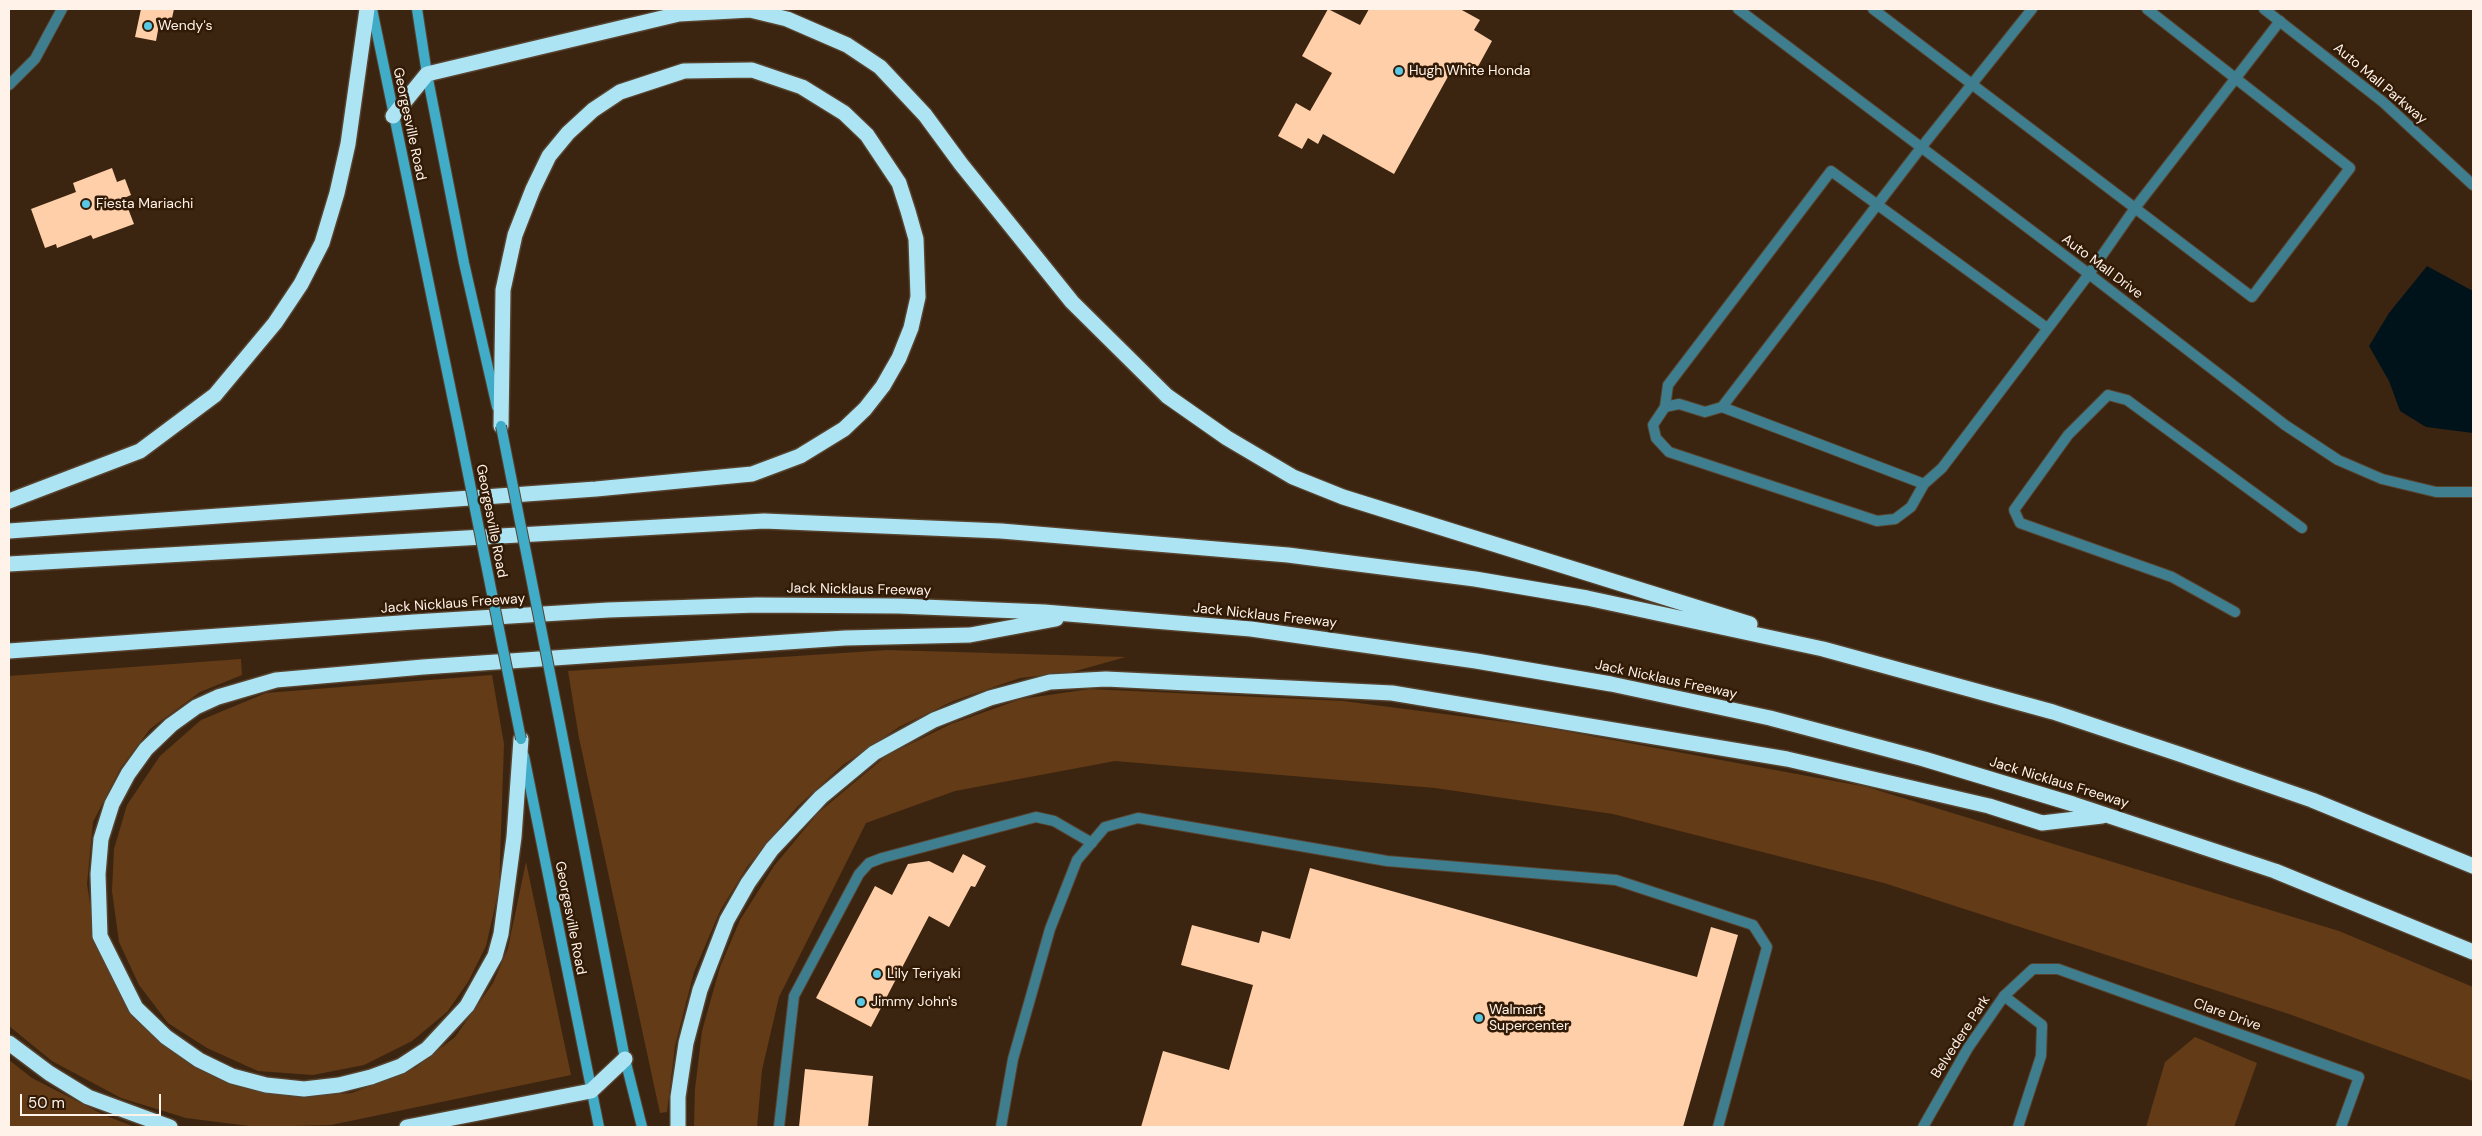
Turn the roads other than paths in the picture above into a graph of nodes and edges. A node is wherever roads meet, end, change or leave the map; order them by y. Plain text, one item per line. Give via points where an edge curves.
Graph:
1 (62, 9) edge
2 (368, 9) edge
3 (372, 9) edge
4 (417, 9) edge
5 (1738, 9) edge
6 (1873, 9) edge
7 (2032, 9) edge
8 (2147, 9) edge
9 (2264, 9) edge
10 (2280, 21) junction
11 (427, 74) junction
12 (2236, 78) junction
13 (1972, 84) junction
14 (9, 85) edge
15 (393, 116) junction
16 (1920, 149) junction
17 (2473, 185) edge
18 (1878, 204) junction
19 (2135, 208) junction
20 (2089, 274) junction
21 (2047, 328) junction
22 (1665, 407) junction
23 (1722, 407) junction
24 (501, 426) junction
25 (1924, 484) junction
26 (2473, 492) edge
27 (9, 501) edge
28 (2302, 528) dead end
29 (9, 531) edge
30 (9, 564) edge
31 (2235, 612) dead end
32 (1080, 614) junction
33 (1813, 646) junction
34 (9, 651) edge
35 (521, 739) junction
36 (2108, 816) junction
37 (1092, 843) junction
38 (2473, 866) edge
39 (2473, 952) edge
40 (2033, 969) joint
41 (2004, 996) junction
42 (9, 1043) edge
43 (626, 1059) junction
44 (591, 1091) junction
45 (170, 1127) edge
46 (407, 1127) edge
47 (599, 1127) edge
48 (642, 1127) edge
49 (678, 1127) edge
50 (779, 1127) edge
51 (1001, 1127) edge
52 (1718, 1127) edge
53 (1923, 1127) edge
54 (2018, 1127) edge
55 (2341, 1127) edge

1 - 14 street via 35,59
2 - 27 highway via 348,144 337,193 322,243 275,324 215,396 140,451
3 - 15 main road, Georgesville Road
4 - 11 main road, Georgesville Road
5 - 16 street, Auto Mall Drive
6 - 13 street
7 - 13 street
8 - 12 street
9 - 10 street, Auto Mall Parkway
10 - 12 street
10 - 17 street, Auto Mall Parkway via 2383,102
11 - 15 highway
11 - 24 main road, Georgesville Road via 464,263
11 - 33 highway via 679,14 750,10 787,18 847,45 880,67 926,115 961,164 1072,302 1167,396 1227,438 1293,477 1343,497
12 - 19 street
12 - 19 street via 2350,168 2252,297
13 - 16 street
13 - 19 street
15 - 35 main road, Georgesville Road, bridge
16 - 18 street
16 - 20 street, Auto Mall Drive
18 - 21 street
18 - 22 street via 1831,171 1668,385
18 - 23 street
19 - 20 street
20 - 21 street
20 - 26 street, Auto Mall Drive via 2285,425 2338,460 2382,479 2436,492
21 - 25 street via 1942,468
22 - 23 street via 1679,404 1705,412
22 - 25 street via 1653,424 1656,438 1668,452 1877,521 1895,519 1911,507
23 - 25 street
24 - 29 highway via 503,290 515,235 549,156 593,110 620,92 684,70 752,70 802,87 844,113 867,135 899,183 908,211 916,239 916,305 899,358 883,386 844,428 800,456 752,474 596,489
24 - 43 main road, Georgesville Road, bridge
28 - 31 street via 2127,400 2108,395 2068,435 2014,510 2020,523 2172,577
30 - 33 highway via 764,521 1002,531 1288,555 1475,579 1587,598
32 - 34 highway, Jack Nicklaus Freeway via 899,606 757,605 608,610
32 - 35 highway via 970,635 845,638 276,680 218,697 196,707 171,725 146,749 112,804 102,839 98,874 100,936 136,1008 166,1037 199,1060 232,1076 266,1085 304,1089 339,1085 401,1066 427,1049 468,1006 491,964 501,934 514,837
32 - 36 highway, Jack Nicklaus Freeway via 1309,636 1611,684 1780,720 1924,758
33 - 38 highway via 2053,712 2182,755 2321,804
35 - 44 main road, Georgesville Road
36 - 39 highway, Jack Nicklaus Freeway via 2275,871
36 - 49 highway via 2042,823 1989,806 1787,759 1392,693 1115,679 1050,682 990,698 934,720 874,753 821,798 772,849 727,920 700,990 686,1043 678,1097
37 - 50 street via 1054,821 1036,818 869,864 859,874 794,996
37 - 51 street via 1077,860 1050,929 1014,1060
37 - 52 street via 1105,827 1138,818 1387,861 1616,880 1753,924 1767,947
40 - 41 street, Belvedere Park
40 - 55 street, Clare Drive via 2058,969 2359,1076
41 - 53 street, Belvedere Park via 1968,1048
41 - 54 street via 2042,1024 2041,1056
42 - 45 highway via 49,1074 88,1097
43 - 44 highway
43 - 48 main road, Georgesville Road
44 - 46 highway
44 - 47 main road, Georgesville Road

